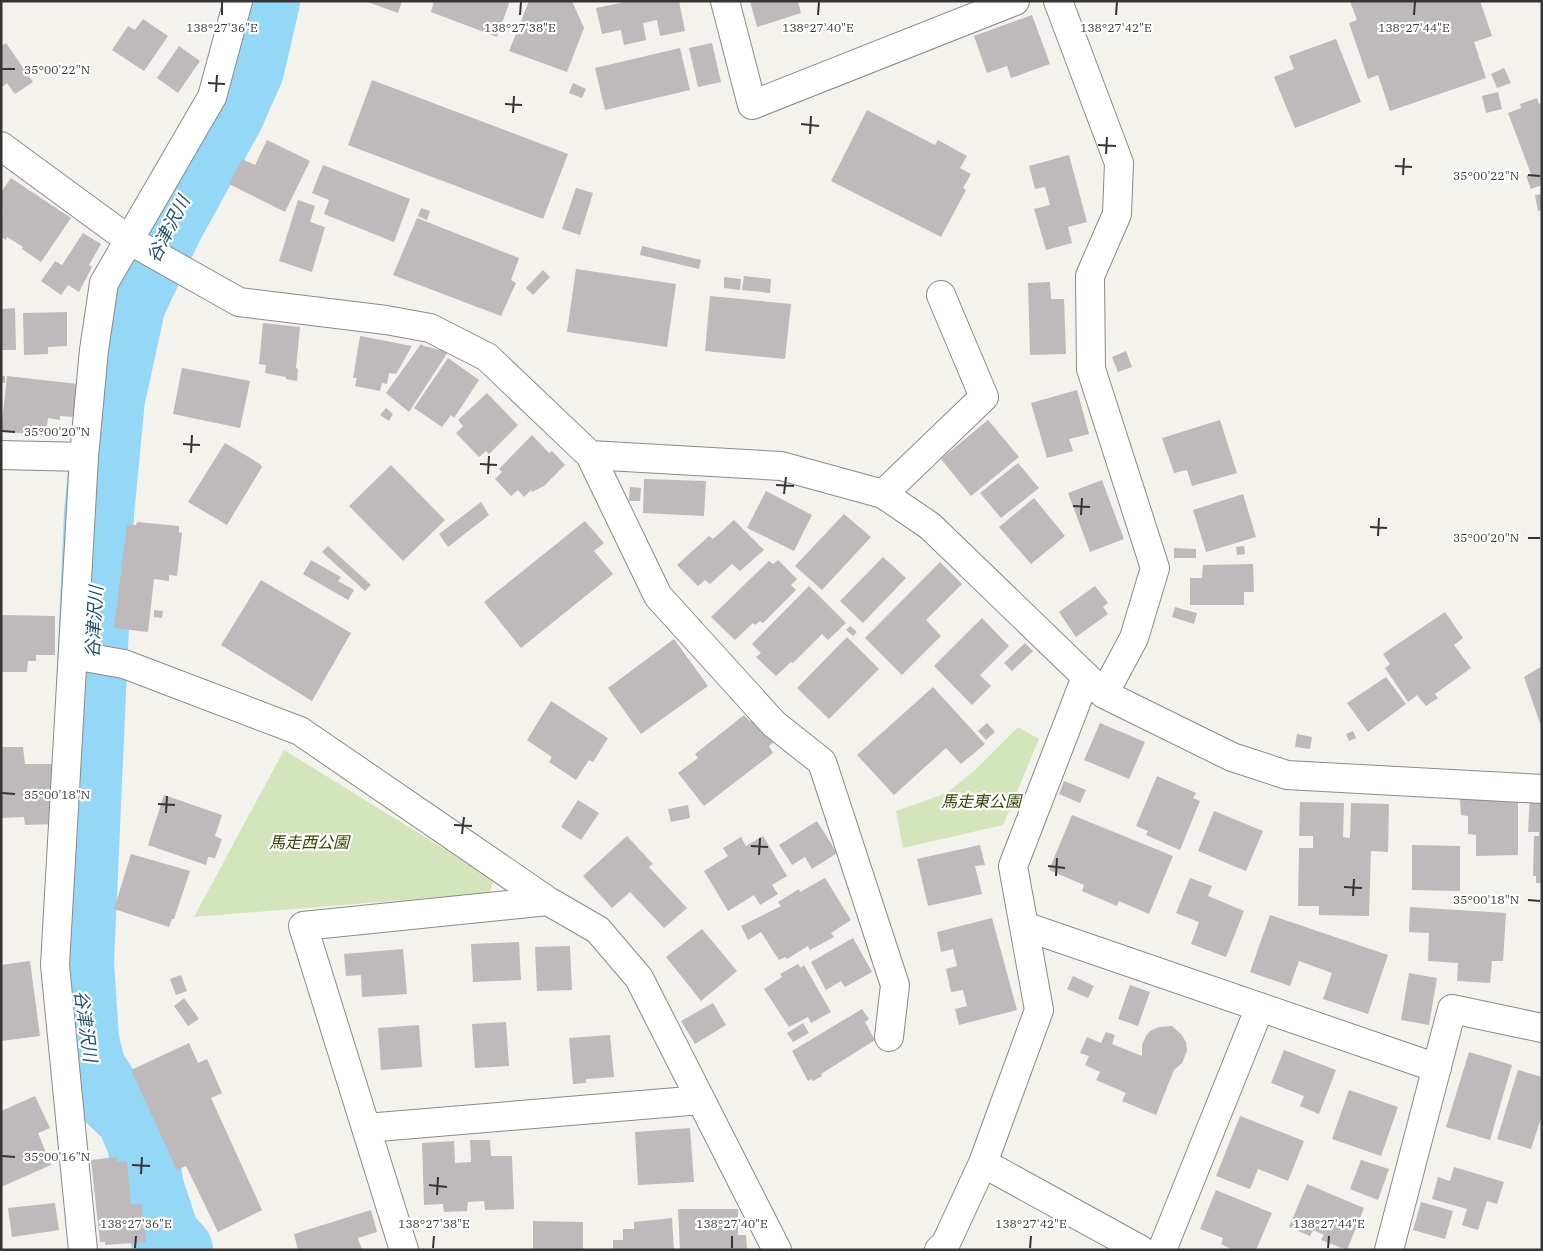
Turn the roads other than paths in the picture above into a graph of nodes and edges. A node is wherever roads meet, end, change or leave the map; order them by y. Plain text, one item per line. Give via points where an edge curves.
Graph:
1 (238, 1) edge
2 (725, 1) edge
3 (1015, 1) edge
4 (1058, 1) edge
5 (1, 146) edge
6 (128, 240) junction
7 (941, 295) dead end
8 (1, 455) edge
9 (590, 455) junction
10 (84, 456) junction
11 (882, 494) junction
12 (73, 655) junction
13 (1095, 685) junction
14 (1542, 789) edge
15 (548, 900) junction
16 (1024, 926) junction
17 (1260, 1007) junction
18 (1542, 1028) edge
19 (888, 1037) dead end
20 (1437, 1068) junction
21 (701, 1100) junction
22 (366, 1128) junction
23 (983, 1162) junction
24 (83, 1250) edge
25 (404, 1250) edge
26 (777, 1250) edge
27 (939, 1250) edge
28 (1141, 1250) edge
29 (1162, 1250) edge
30 (1389, 1250) edge

1 - 6 street via 212,97
2 - 3 street via 752,105
4 - 13 street via 1119,163 1117,214 1090,276 1091,369 1155,568 1134,638
5 - 6 street
6 - 9 street via 239,302 430,328 487,357
6 - 10 street via 104,283
7 - 11 street via 984,397
8 - 10 street
9 - 11 street via 782,466
9 - 19 street via 658,596 774,724 822,762 895,985
10 - 12 street
11 - 13 street via 930,526
12 - 15 street via 124,664 300,731
12 - 24 street via 55,965
13 - 14 street via 1232,757 1287,776
13 - 16 street via 1013,866
15 - 21 street via 598,930 639,978
15 - 22 street via 303,926
16 - 17 street
16 - 23 street via 1039,1010
17 - 20 street
17 - 29 street
18 - 20 street via 1452,1009
20 - 30 street
21 - 22 street
21 - 26 street
22 - 25 street
23 - 27 street via 946,1243
23 - 28 street

